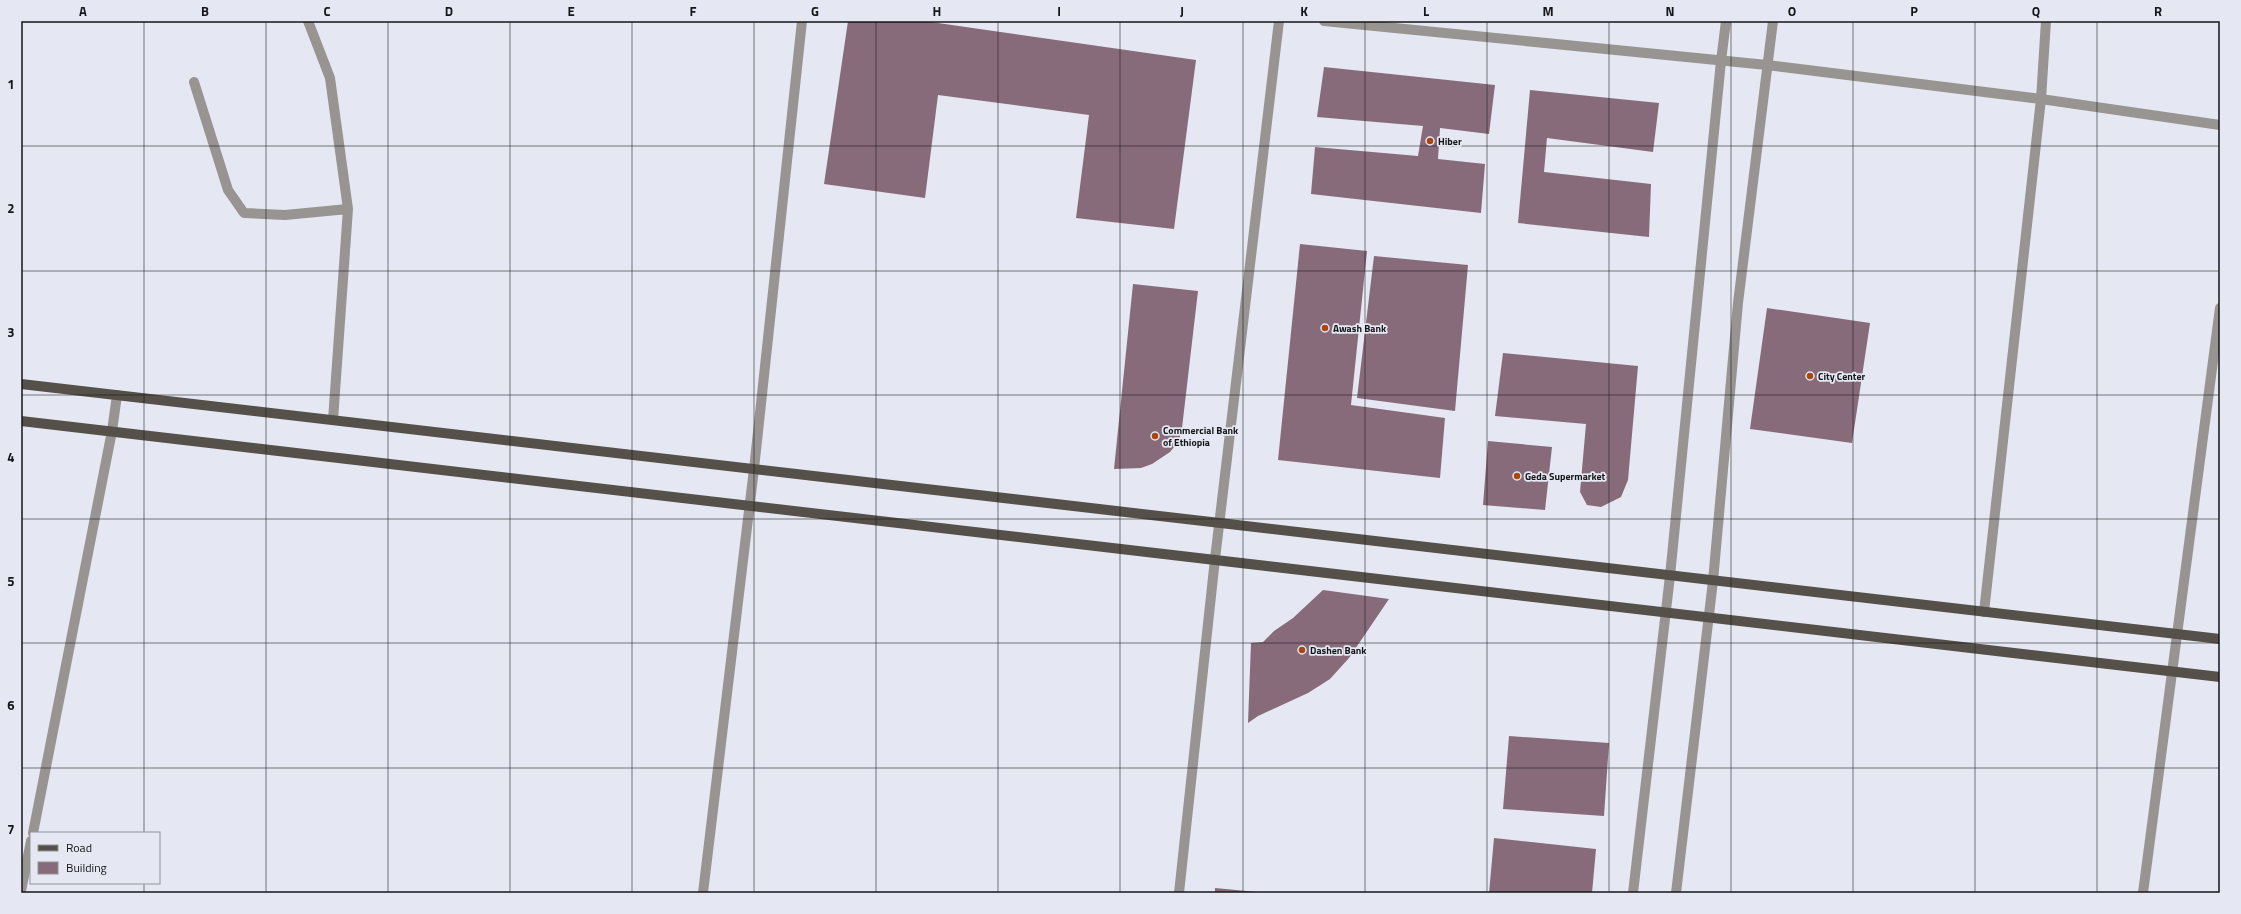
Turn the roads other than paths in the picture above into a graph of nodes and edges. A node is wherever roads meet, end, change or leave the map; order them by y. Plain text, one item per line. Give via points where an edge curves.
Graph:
1 (308, 21) edge
2 (802, 21) edge
3 (1279, 21) edge
4 (1324, 21) edge
5 (1726, 21) edge
6 (1773, 21) edge
7 (2046, 21) edge
8 (1721, 61) junction
9 (1767, 65) junction
10 (194, 82) dead end
11 (2041, 99) junction
12 (2220, 125) edge
13 (348, 209) junction
14 (2220, 308) edge
15 (21, 384) edge
16 (117, 395) junction
17 (333, 420) junction
18 (21, 421) edge
19 (112, 431) junction
20 (754, 469) junction
21 (749, 505) junction
22 (1220, 523) junction
23 (1215, 560) junction
24 (1670, 576) junction
25 (1713, 581) junction
26 (1666, 612) junction
27 (1984, 612) junction
28 (1709, 617) junction
29 (2178, 634) junction
30 (2220, 639) edge
31 (2172, 671) junction
32 (2220, 677) edge
33 (32, 832) edge
34 (30, 846) edge
35 (21, 891) edge
36 (703, 893) edge
37 (1179, 893) edge
38 (1633, 893) edge
39 (1676, 893) edge
40 (2143, 893) edge

1 - 13 street via 330,78
2 - 20 street
3 - 22 street
4 - 8 street
5 - 8 street
6 - 9 street
7 - 11 street
8 - 9 street
8 - 24 street
9 - 11 street
9 - 25 street via 1738,303
10 - 13 street via 228,190 244,213 285,215
11 - 12 street
11 - 27 street
13 - 17 street
14 - 29 street
15 - 16 main road
16 - 17 main road
16 - 19 street
17 - 20 main road
18 - 19 main road
19 - 21 main road
19 - 33 street
20 - 21 street
20 - 22 main road
21 - 23 main road
21 - 36 street
22 - 23 street
22 - 24 main road
23 - 26 main road
23 - 37 street
24 - 25 main road
24 - 26 street
25 - 27 main road
25 - 28 street
26 - 28 main road
26 - 38 street
27 - 29 main road
28 - 31 main road
28 - 39 street
29 - 30 main road
29 - 31 street
31 - 32 main road
31 - 40 street
34 - 35 street

